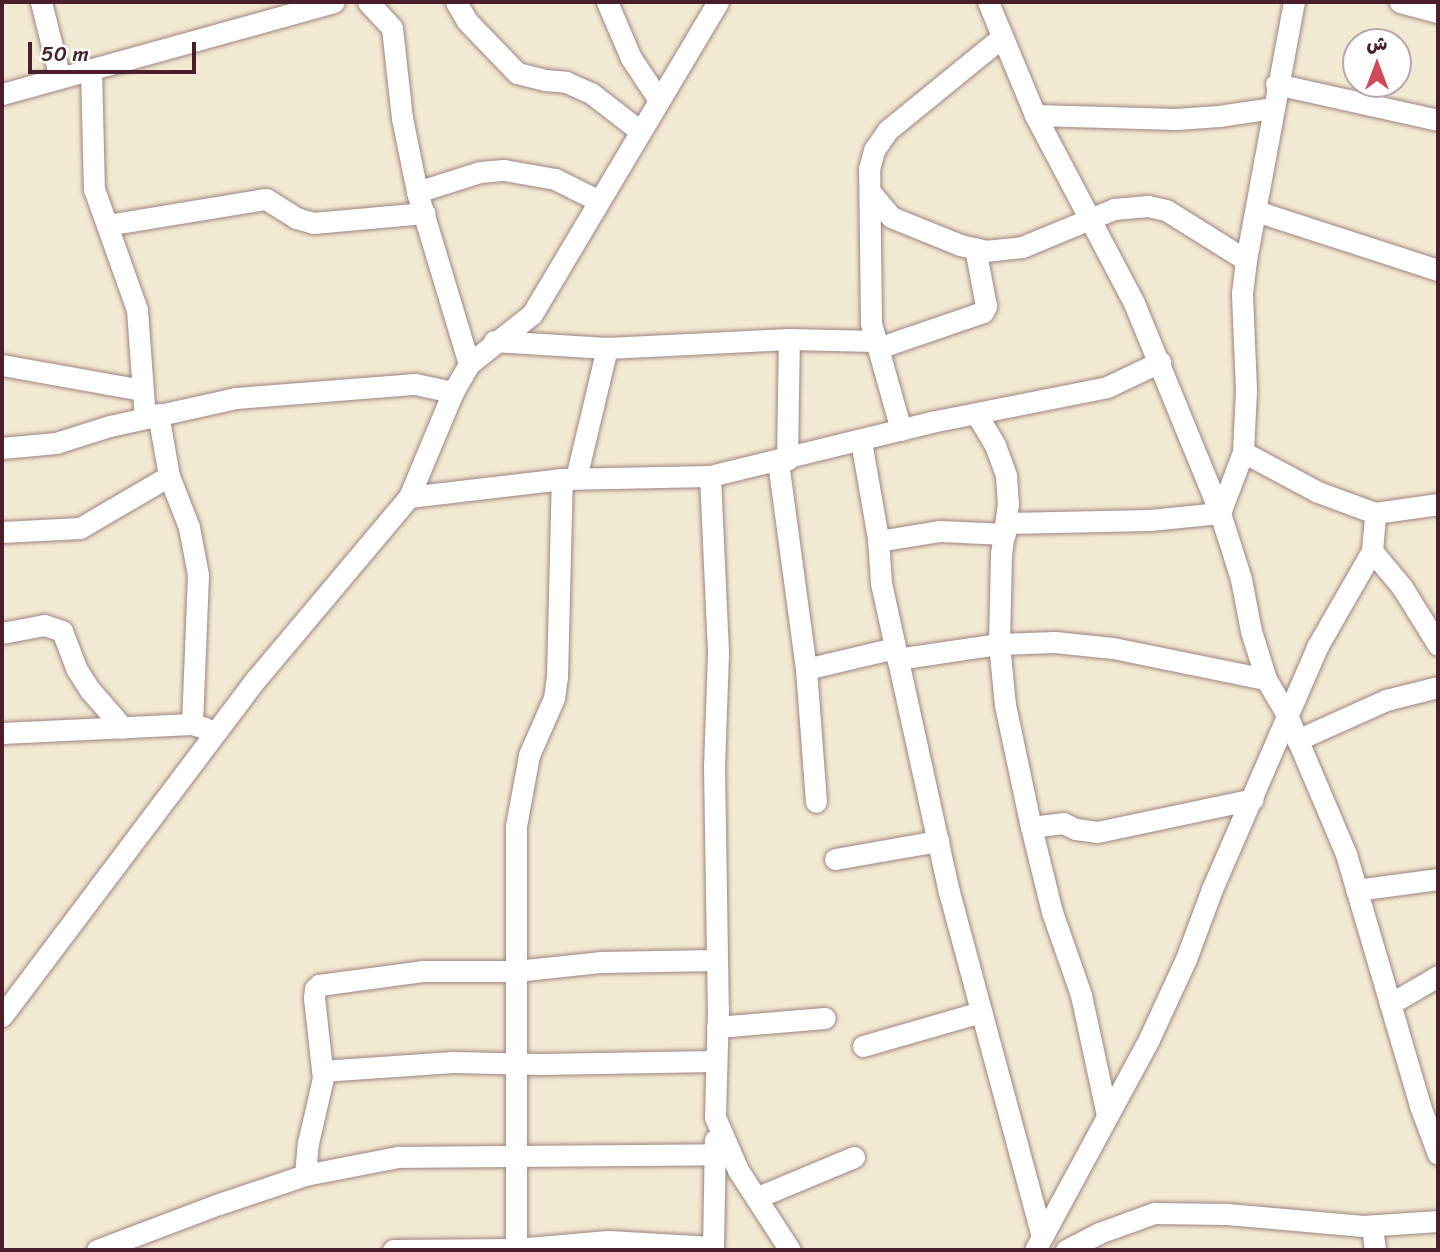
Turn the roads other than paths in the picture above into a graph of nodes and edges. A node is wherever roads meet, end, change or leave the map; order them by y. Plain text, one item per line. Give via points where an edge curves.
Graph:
1 (41, 2) edge
2 (333, 2) edge
3 (368, 2) edge
4 (456, 2) edge
5 (607, 2) edge
6 (718, 2) edge
7 (1294, 2) edge
8 (1400, 2) edge
9 (993, 3) edge
10 (1438, 12) edge
11 (1001, 38) junction
12 (91, 69) junction
13 (60, 78) junction
14 (1276, 84) junction
15 (2, 94) edge
16 (659, 100) junction
17 (1273, 107) junction
18 (1035, 115) junction
19 (1438, 120) edge
20 (640, 131) junction
21 (418, 192) junction
22 (871, 193) junction
23 (599, 201) junction
24 (1256, 211) junction
25 (425, 214) junction
26 (1091, 218) junction
27 (107, 225) junction
28 (975, 248) junction
29 (1246, 260) junction
30 (1438, 270) edge
31 (789, 339) junction
32 (494, 341) junction
33 (876, 344) junction
34 (607, 348) junction
35 (1160, 362) junction
36 (469, 364) junction
37 (2, 365) edge
38 (143, 390) junction
39 (453, 392) junction
40 (977, 415) junction
41 (151, 416) junction
42 (901, 430) junction
43 (861, 441) junction
44 (2, 448) edge
45 (1243, 452) junction
46 (783, 461) junction
47 (169, 476) junction
48 (710, 476) junction
49 (569, 479) junction
50 (409, 498) junction
51 (1438, 505) edge
52 (1220, 513) junction
53 (1376, 513) junction
54 (1006, 528) junction
55 (2, 532) edge
56 (878, 541) junction
57 (1372, 551) junction
58 (2, 633) edge
59 (1436, 634) edge
60 (999, 644) junction
61 (896, 653) junction
62 (806, 669) junction
63 (1266, 679) junction
64 (1438, 687) edge
65 (1287, 715) junction
66 (192, 724) junction
67 (123, 728) junction
68 (217, 732) junction
69 (2, 733) edge
70 (1297, 740) junction
71 (1253, 799) junction
72 (816, 802) dead end
73 (1031, 827) junction
74 (938, 841) junction
75 (835, 859) dead end
76 (1438, 879) edge
77 (1356, 890) junction
78 (717, 960) junction
79 (516, 971) junction
80 (1438, 976) edge
81 (1390, 1004) junction
82 (981, 1012) junction
83 (2, 1016) edge
84 (825, 1018) dead end
85 (718, 1027) junction
86 (863, 1046) dead end
87 (715, 1061) junction
88 (514, 1063) junction
89 (322, 1071) junction
90 (1107, 1115) junction
91 (715, 1118) junction
92 (1437, 1146) edge
93 (715, 1154) junction
94 (515, 1157) junction
95 (854, 1157) dead end
96 (305, 1175) junction
97 (758, 1197) junction
98 (1438, 1221) edge
99 (1372, 1226) junction
100 (1102, 1242) edge
101 (1038, 1243) edge
102 (713, 1249) edge
103 (97, 1250) edge
104 (393, 1250) edge
105 (516, 1250) edge
106 (790, 1250) edge
107 (1066, 1250) edge
108 (1376, 1250) edge

1 - 13 street
2 - 12 street
3 - 21 street via 392,28 402,118
4 - 20 street via 467,21 517,73 566,82 591,93
5 - 16 street via 631,58
6 - 16 street
7 - 14 street
8 - 10 street
9 - 11 street
11 - 18 street
11 - 22 street via 888,130 874,150 869,169
12 - 13 street
12 - 27 street via 92,174 97,204
13 - 15 street
14 - 17 street
14 - 19 street
16 - 20 street
17 - 18 street via 1176,119
17 - 24 street
18 - 26 street
20 - 23 street
21 - 23 street via 480,172 504,170 555,179
21 - 25 street
22 - 28 street via 891,217
22 - 33 street via 871,324
23 - 32 street via 532,314
24 - 29 street
24 - 30 street
25 - 27 street via 313,223 266,199
25 - 36 street
26 - 28 street via 1023,247
26 - 29 street via 1130,206 1166,210
26 - 35 street
27 - 38 street via 136,310
28 - 33 street via 986,306 983,312
29 - 45 street
31 - 33 street
31 - 34 street
31 - 46 street
32 - 34 street
32 - 36 street
33 - 42 street
34 - 49 street
35 - 40 street via 1107,387
35 - 52 street
36 - 39 street
37 - 38 street
38 - 41 street
39 - 41 street via 415,384 347,389 236,398
39 - 50 street
40 - 42 street
40 - 54 street via 1006,475
41 - 44 street via 48,445
41 - 47 street
42 - 43 street
43 - 46 street
43 - 56 street
45 - 52 street
45 - 53 street via 1318,492
46 - 48 street
46 - 62 street
47 - 55 street via 80,528
47 - 66 street via 189,527 198,575
48 - 49 street
48 - 78 street via 718,653 714,765
49 - 50 street
49 - 79 street via 554,698 529,755 516,826
50 - 68 street
51 - 53 street
52 - 54 street
52 - 63 street
53 - 57 street
54 - 56 street via 940,531
54 - 60 street
56 - 61 street via 881,583
57 - 59 street
57 - 65 street via 1317,647
58 - 67 street via 44,625 62,631 76,668
60 - 61 street
60 - 63 street via 1055,642 1113,648
60 - 73 street via 1005,705
61 - 62 street
61 - 74 street
62 - 72 street
63 - 65 street
64 - 70 street via 1386,700
65 - 70 street
65 - 71 street
66 - 67 street
66 - 68 street
67 - 69 street
68 - 83 street
70 - 77 street via 1346,854
71 - 73 street via 1097,832 1063,823
71 - 90 street via 1186,959
73 - 90 street via 1052,912 1081,995
74 - 75 street
74 - 82 street
76 - 77 street
77 - 81 street
78 - 79 street via 600,962
78 - 85 street
79 - 88 street
79 - 89 street via 422,971 319,985 314,998
80 - 81 street
81 - 92 street
82 - 86 street
82 - 101 street
84 - 85 street
85 - 87 street
87 - 88 street
87 - 91 street
88 - 89 street via 403,1063
88 - 94 street
89 - 96 street
90 - 101 street
91 - 93 street
91 - 97 street via 733,1159
93 - 94 street
93 - 102 street
94 - 96 street via 409,1156
94 - 105 street
95 - 97 street
96 - 103 street
97 - 106 street
98 - 99 street
99 - 100 street via 1154,1213
99 - 108 street
100 - 107 street
102 - 105 street via 608,1241
104 - 105 street

